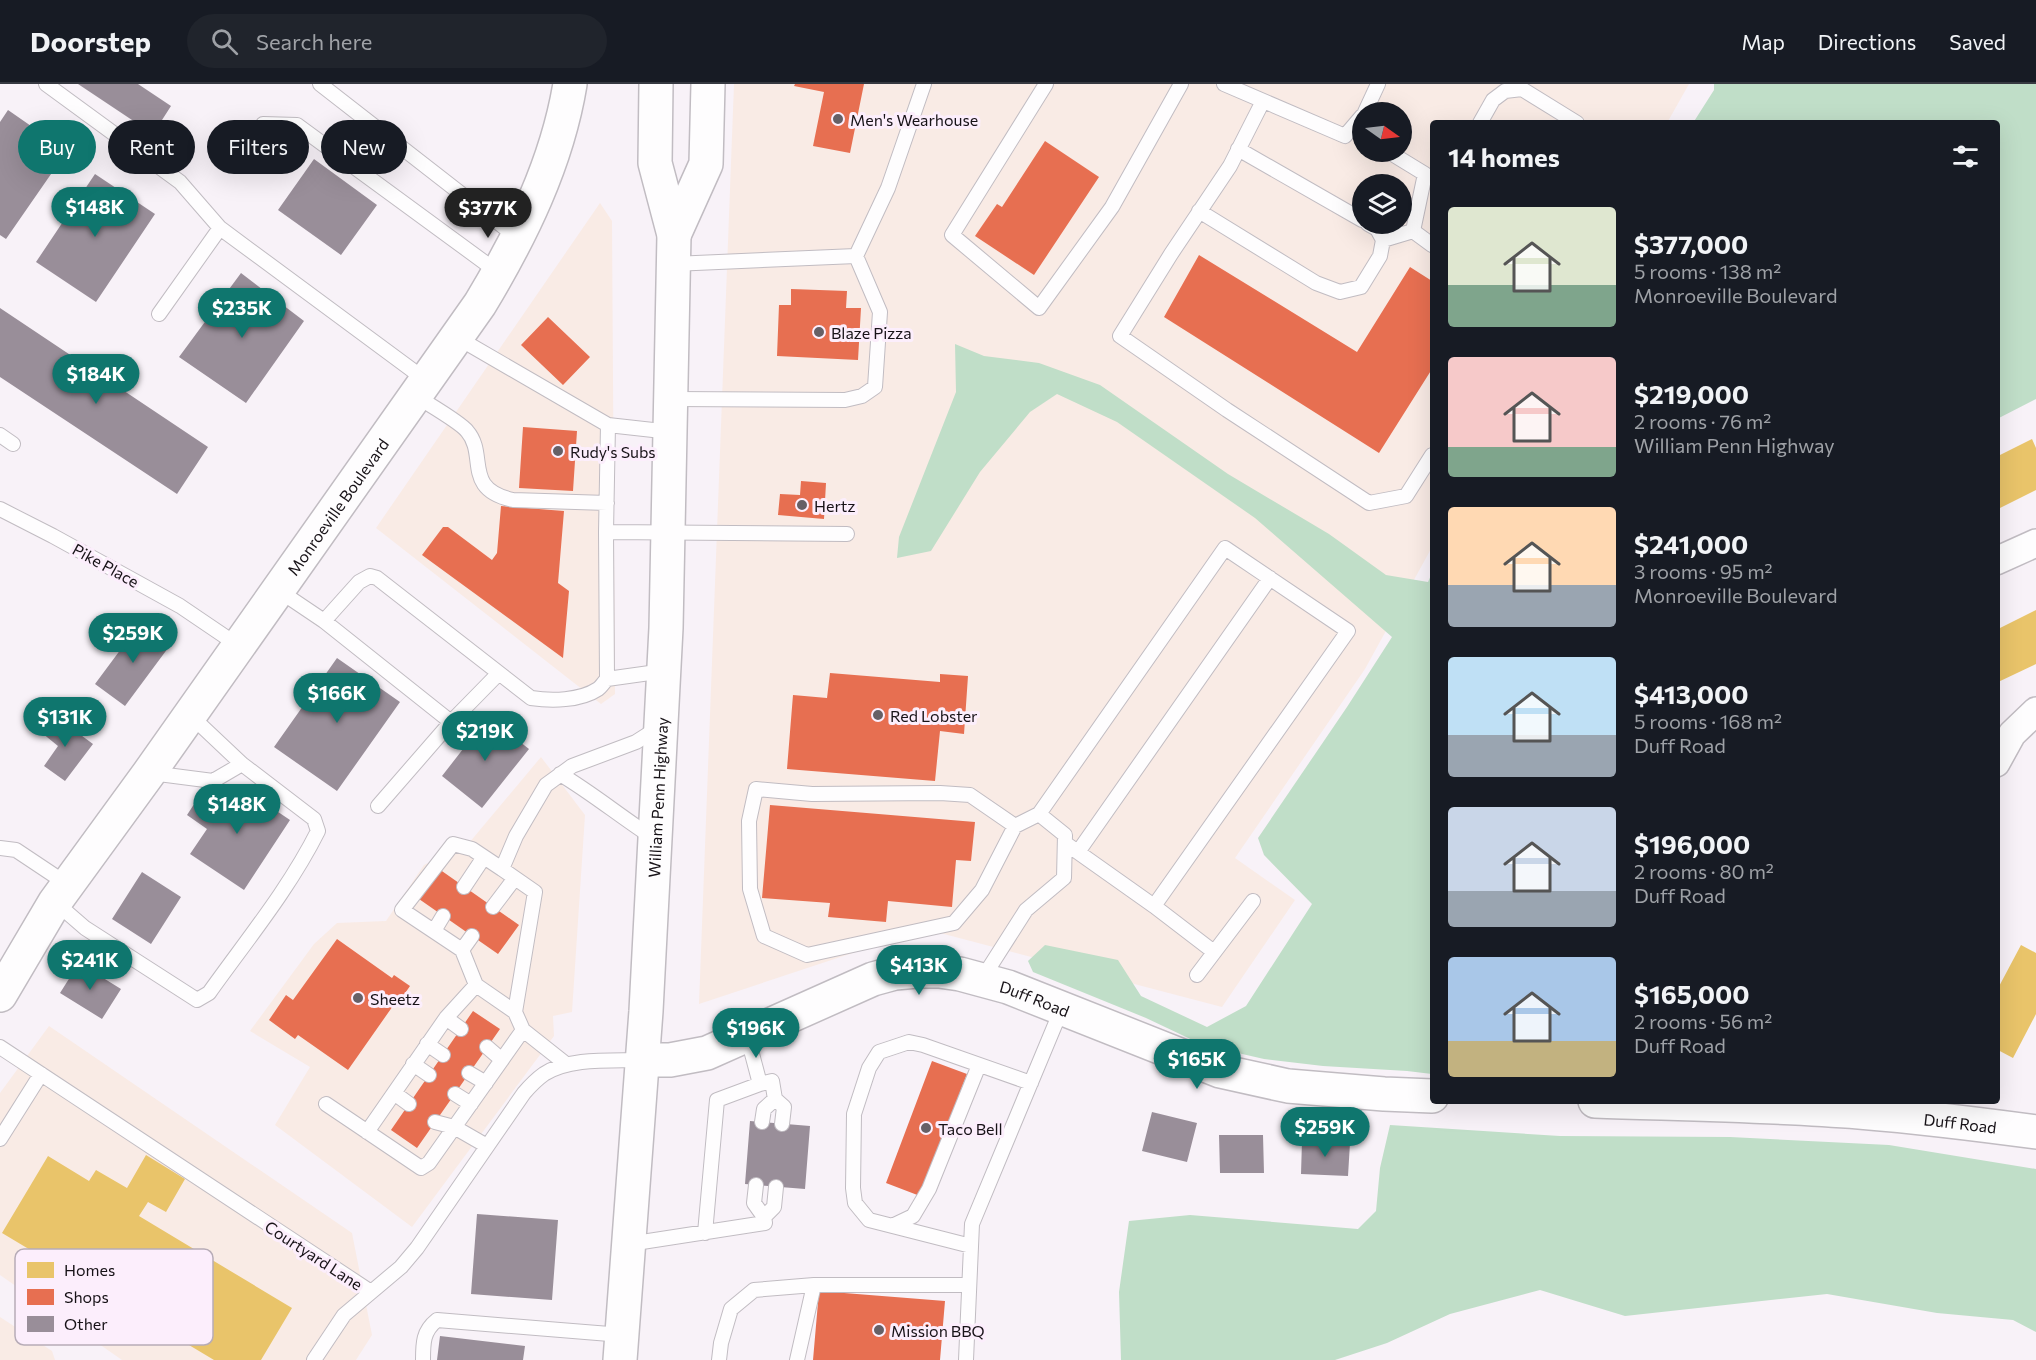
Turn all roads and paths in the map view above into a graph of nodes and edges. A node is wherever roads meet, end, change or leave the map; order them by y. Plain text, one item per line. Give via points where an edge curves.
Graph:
1 (46, 84) edge
2 (321, 84) edge
3 (570, 84) edge
4 (656, 84) edge
5 (708, 84) edge
6 (924, 84) edge
7 (1046, 84) edge
8 (1181, 84) edge
9 (1224, 84) edge
10 (1378, 84) edge
11 (1263, 100) junction
12 (1370, 102) edge
13 (1482, 120) edge
14 (1572, 120) edge
15 (1352, 133) edge
16 (309, 134) edge
17 (1238, 149) junction
18 (1407, 162) edge
19 (1429, 174) edge
20 (1199, 211) junction
21 (1352, 214) edge
22 (220, 228) junction
23 (1413, 231) junction
24 (1380, 234) edge
25 (518, 238) junction
26 (1383, 240) junction
27 (1430, 244) edge
28 (674, 249) junction
29 (856, 256) junction
30 (499, 273) junction
31 (159, 314) dead end
32 (458, 338) junction
33 (422, 388) junction
34 (671, 399) junction
35 (608, 425) junction
36 (671, 432) junction
37 (0, 435) edge
38 (13, 444) dead end
39 (1430, 458) edge
40 (607, 503) junction
41 (0, 509) edge
42 (606, 532) junction
43 (668, 532) junction
44 (847, 534) dead end
45 (2036, 543) edge
46 (2000, 559) edge
47 (1270, 578) junction
48 (278, 590) junction
49 (324, 621) junction
50 (238, 646) junction
51 (664, 671) junction
52 (499, 673) junction
53 (607, 678) junction
54 (2036, 711) edge
55 (190, 715) junction
56 (451, 722) junction
57 (662, 726) junction
58 (2000, 756) edge
59 (242, 764) junction
60 (149, 773) junction
61 (560, 774) junction
62 (378, 806) dead end
63 (1039, 814) junction
64 (1015, 826) junction
65 (1065, 839) junction
66 (656, 840) junction
67 (0, 848) edge
68 (1077, 852) junction
69 (484, 857) junction
70 (502, 869) junction
71 (515, 878) junction
72 (464, 887) dead end
73 (61, 893) junction
74 (1252, 901) dead end
75 (1154, 906) junction
76 (493, 907) dead end
77 (443, 916) dead end
78 (434, 931) junction
79 (472, 936) dead end
80 (462, 950) junction
81 (1214, 952) junction
82 (0, 958) edge
83 (1197, 975) dead end
84 (982, 979) junction
85 (476, 985) junction
86 (0, 995) edge
87 (1062, 1008) junction
88 (515, 1012) junction
89 (446, 1018) junction
90 (461, 1029) dead end
91 (523, 1030) junction
92 (747, 1035) junction
93 (428, 1044) junction
94 (0, 1047) edge
95 (487, 1047) dead end
96 (443, 1055) dead end
97 (502, 1060) junction
98 (642, 1060) junction
99 (413, 1064) junction
100 (566, 1064) junction
101 (979, 1065) junction
102 (469, 1073) dead end
103 (40, 1074) junction
104 (429, 1075) dead end
105 (486, 1083) junction
106 (1031, 1083) junction
107 (760, 1084) junction
108 (394, 1093) junction
109 (455, 1094) dead end
110 (1430, 1096) edge
111 (775, 1100) junction
112 (326, 1104) dead end
113 (409, 1104) dead end
114 (471, 1104) junction
115 (1705, 1104) edge
116 (435, 1122) dead end
117 (762, 1122) dead end
118 (782, 1124) dead end
119 (454, 1127) junction
120 (367, 1132) junction
121 (2036, 1132) edge
122 (0, 1139) edge
123 (487, 1146) junction
124 (756, 1185) dead end
125 (776, 1187) dead end
126 (764, 1217) junction
127 (892, 1226) junction
128 (705, 1233) junction
129 (629, 1244) junction
130 (971, 1245) junction
131 (814, 1285) junction
132 (969, 1285) junction
133 (371, 1292) junction
134 (621, 1348) edge
135 (314, 1360) edge
136 (423, 1360) edge
137 (719, 1360) edge
138 (797, 1360) edge
139 (966, 1360) edge

1 - 22 lane via 180,182
2 - 25 lane
3 - 25 main road, Monroeville Boulevard via 548,165
4 - 28 main road, William Penn Highway via 655,164
5 - 28 main road, William Penn Highway via 706,164
6 - 29 lane via 888,188
7 - 8 lane via 952,235 1039,308 1112,207
9 - 11 lane
10 - 12 lane
11 - 15 lane via 1345,136
11 - 17 lane
13 - 14 lane via 1493,99 1505,91 1522,89
16 - 30 lane
17 - 20 lane
17 - 21 lane
18 - 19 lane
19 - 23 lane
20 - 26 lane via 1316,283 1340,292 1361,286 1380,256
20 - 39 lane via 1120,336 1369,503 1406,496
22 - 31 lane
22 - 33 lane
23 - 26 lane
23 - 27 lane
24 - 26 lane
25 - 30 main road, Monroeville Boulevard
28 - 29 lane
28 - 34 main road, William Penn Highway
29 - 34 lane via 880,312 875,387 862,396 845,400
30 - 32 main road, Monroeville Boulevard
32 - 33 main road, Monroeville Boulevard
32 - 35 lane
33 - 40 lane via 467,430 481,480 492,492 513,500
33 - 48 main road, Monroeville Boulevard
34 - 36 main road, William Penn Highway
35 - 36 lane
35 - 40 lane
36 - 43 main road, William Penn Highway
37 - 38 lane
40 - 42 lane
41 - 50 lane, Pike Place via 180,606
42 - 43 lane
42 - 53 lane
43 - 44 lane
43 - 51 main road, William Penn Highway
45 - 46 street
47 - 63 lane via 1225,548
47 - 68 lane
47 - 75 lane via 1348,631
48 - 49 lane
48 - 50 main road, Monroeville Boulevard
49 - 52 lane via 359,582 369,576 377,578
49 - 56 lane
50 - 55 main road, Monroeville Boulevard
51 - 53 lane
51 - 57 main road, William Penn Highway
52 - 53 lane via 531,698 542,700 585,694 599,689
52 - 56 lane
54 - 58 street via 2012,734
55 - 59 lane
55 - 60 main road, Monroeville Boulevard
56 - 62 lane
57 - 61 lane via 636,742
57 - 66 main road, William Penn Highway
59 - 60 lane via 213,781
59 - 73 lane via 314,819 318,831 209,993 197,1000 85,928
60 - 73 main road, Monroeville Boulevard
61 - 66 lane
61 - 70 lane via 546,785
63 - 64 lane
63 - 65 lane
64 - 64 lane via 982,890 954,923 807,955 764,936 750,889 749,821 756,789 812,794 970,795
65 - 68 lane
65 - 84 lane via 1064,878 1026,910
66 - 98 main road, William Penn Highway
67 - 73 lane via 16,850
68 - 75 lane
69 - 70 lane
69 - 72 lane
69 - 78 lane via 453,844 402,910
70 - 71 lane
71 - 76 lane
71 - 88 lane via 536,892
73 - 82 main road, Monroeville Boulevard
73 - 86 main road, Monroeville Boulevard
74 - 81 lane
75 - 81 lane
77 - 78 lane
78 - 80 lane
79 - 80 lane
80 - 85 lane
81 - 83 lane
84 - 87 main road, Duff Road
84 - 92 main road, Duff Road via 939,971 895,973
85 - 88 lane
85 - 89 lane
87 - 106 lane
87 - 110 main road, Duff Road via 1184,1058 1254,1080 1330,1090
88 - 91 lane
89 - 90 lane
89 - 93 lane
91 - 97 lane
91 - 100 lane
92 - 98 main road, Duff Road via 690,1057
92 - 107 lane
93 - 96 lane
93 - 99 lane
94 - 103 lane, Courtyard Lane
95 - 97 lane
97 - 105 lane
98 - 100 lane, Courtyard Lane
98 - 129 main road, William Penn Highway
99 - 104 lane
99 - 108 lane
100 - 123 lane, Courtyard Lane via 533,1083
101 - 106 lane
101 - 127 lane via 929,1189 913,1216
101 - 127 lane via 909,1042 879,1052 868,1068 854,1113 855,1203 869,1220
102 - 105 lane
103 - 122 lane
103 - 133 lane, Courtyard Lane
105 - 114 lane
106 - 130 lane via 972,1224
107 - 111 lane via 772,1081
107 - 128 lane via 717,1100
108 - 113 lane
108 - 120 lane
109 - 114 lane
111 - 117 lane via 764,1109
111 - 118 lane via 784,1107
112 - 120 lane
114 - 119 lane
115 - 121 main road, Duff Road via 1858,1112
116 - 119 lane
119 - 120 lane via 421,1168
119 - 123 lane
123 - 133 lane, Courtyard Lane via 417,1248
124 - 126 lane via 754,1203
125 - 126 lane via 774,1206
126 - 128 lane via 765,1224
127 - 130 lane
128 - 129 lane
129 - 134 main road, William Penn Highway
130 - 132 lane
131 - 132 lane
131 - 137 lane via 754,1290 731,1309
131 - 138 lane
132 - 139 lane
133 - 135 lane via 337,1324
134 - 136 lane via 437,1320 428,1328

